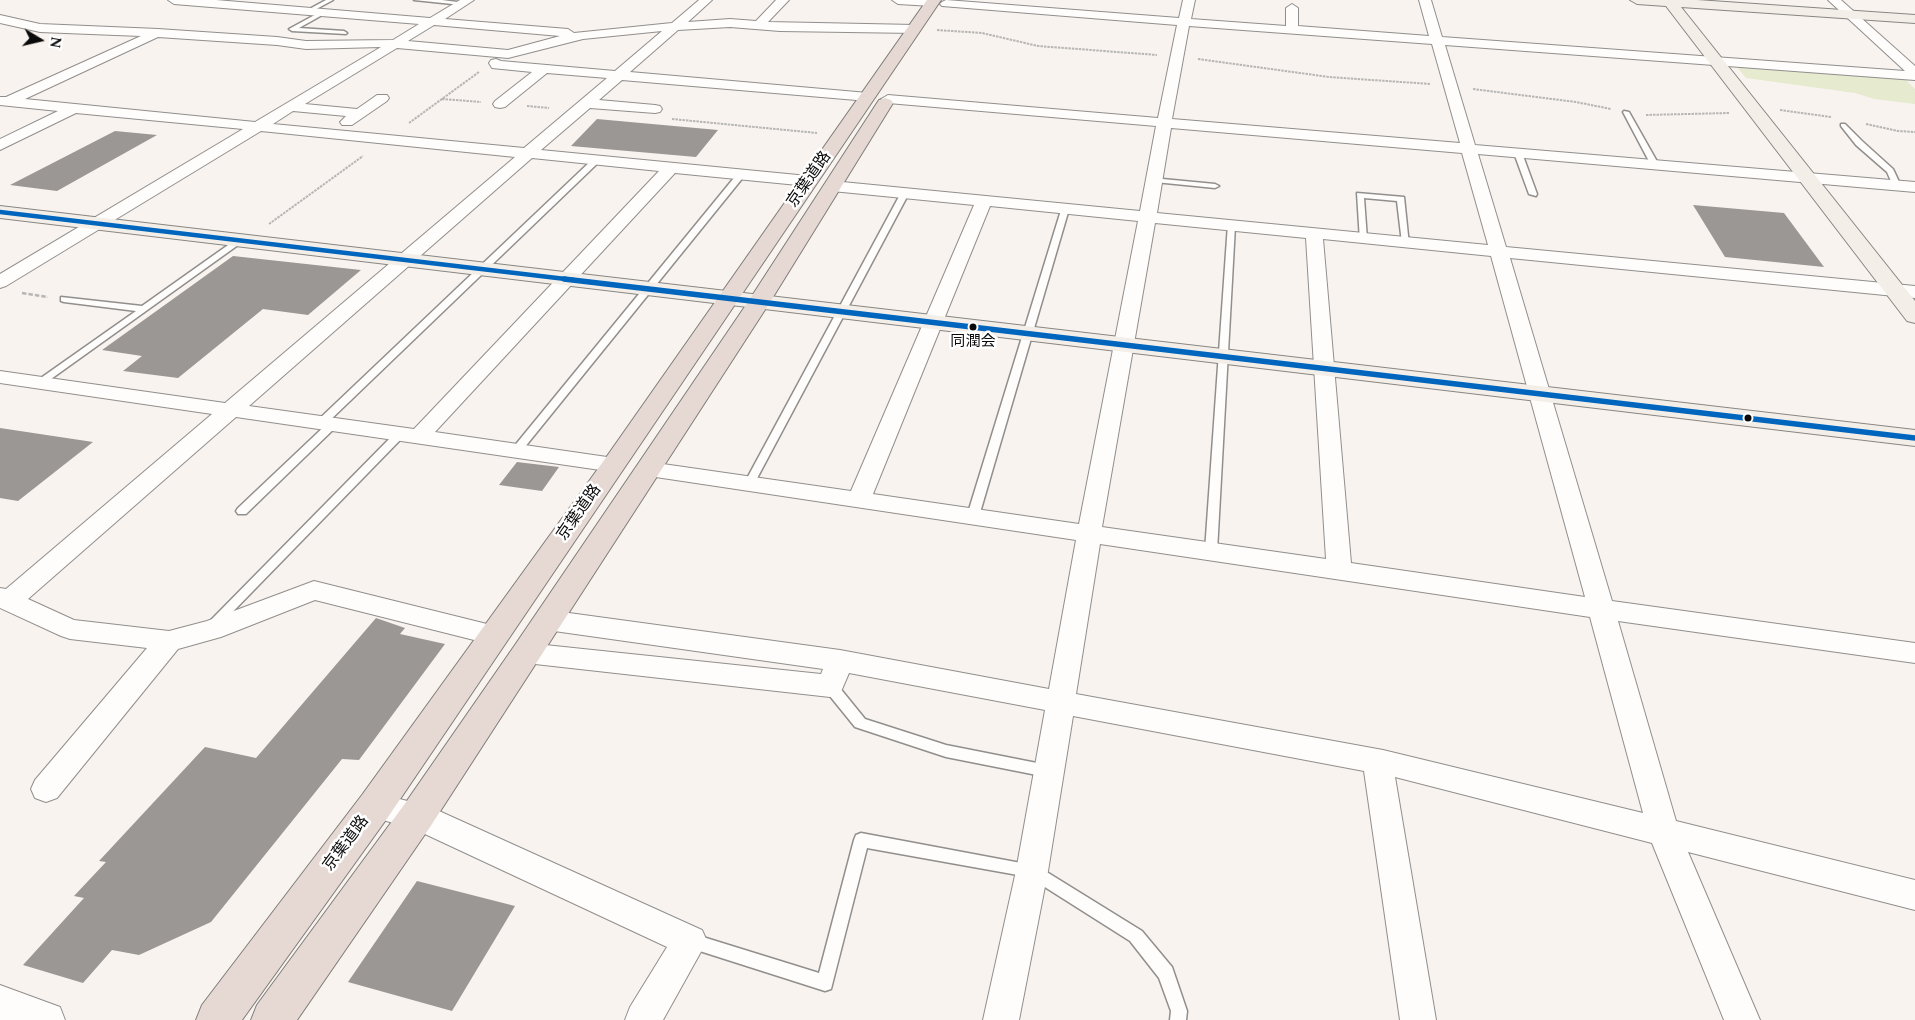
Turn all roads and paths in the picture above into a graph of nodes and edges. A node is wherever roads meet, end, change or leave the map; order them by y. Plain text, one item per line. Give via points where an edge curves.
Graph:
1 (174, 0) edge
2 (330, 0) edge
3 (417, 0) edge
4 (706, 0) edge
5 (783, 0) edge
6 (898, 0) edge
7 (1097, 0) edge
8 (1424, 0) edge
9 (1636, 0) edge
10 (1834, 0) edge
11 (1669, 1) edge
12 (223, 2) edge
13 (465, 2) edge
14 (1292, 8) dead end
15 (935, 11) edge
16 (1186, 11) edge
17 (307, 12) junction
18 (322, 13) junction
19 (1092, 14) junction
20 (1850, 15) junction
21 (0, 19) edge
22 (1915, 19) edge
23 (432, 22) junction
24 (759, 25) junction
25 (674, 27) junction
26 (1292, 30) junction
27 (158, 33) junction
28 (344, 33) dead end
29 (583, 35) junction
30 (1435, 41) junction
31 (394, 45) junction
32 (1176, 56) junction
33 (502, 58) junction
34 (1716, 62) junction
35 (544, 69) junction
36 (1915, 74) edge
37 (618, 75) junction
38 (1449, 85) junction
39 (382, 98) dead end
40 (878, 98) junction
41 (3, 103) edge
42 (586, 103) junction
43 (500, 104) dead end
44 (290, 107) junction
45 (73, 108) junction
46 (655, 109) dead end
47 (1753, 110) junction
48 (1626, 112) junction
49 (359, 113) junction
50 (1165, 122) junction
51 (1843, 125) dead end
52 (257, 127) junction
53 (329, 134) junction
54 (386, 140) junction
55 (0, 145) edge
56 (1468, 148) junction
57 (1518, 153) junction
58 (527, 154) junction
59 (597, 160) junction
60 (1654, 165) junction
61 (670, 168) junction
62 (741, 175) junction
63 (1806, 177) junction
64 (1155, 180) junction
65 (820, 183) junction
66 (1215, 186) dead end
67 (1898, 186) junction
68 (1915, 187) edge
69 (905, 193) junction
70 (1533, 194) dead end
71 (984, 201) junction
72 (1065, 209) junction
73 (0, 212) edge
74 (1148, 217) junction
75 (97, 223) junction
76 (1231, 226) junction
77 (1314, 234) junction
78 (1363, 239) junction
79 (243, 240) junction
80 (1406, 243) junction
81 (1498, 252) junction
82 (403, 259) junction
83 (481, 268) junction
84 (565, 279) junction
85 (0, 282) edge
86 (649, 289) junction
87 (1894, 290) junction
88 (1915, 292) edge
89 (18, 293) dead end
90 (728, 298) junction
91 (64, 299) joint
92 (759, 302) junction
93 (144, 310) junction
94 (841, 312) junction
95 (1915, 316) edge
96 (933, 322) junction
97 (1028, 333) junction
98 (1125, 345) junction
99 (1223, 356) junction
100 (1324, 368) junction
101 (0, 377) edge
102 (41, 382) junction
103 (1541, 394) junction
104 (229, 410) junction
105 (327, 424) junction
106 (409, 435) junction
107 (1915, 438) edge
108 (516, 451) junction
109 (614, 465) junction
110 (648, 469) junction
111 (749, 484) junction
112 (859, 500) junction
113 (242, 511) dead end
114 (973, 516) junction
115 (1089, 534) junction
116 (1211, 551) junction
117 (1339, 570) junction
118 (3, 601) edge
119 (1602, 609) junction
120 (547, 620) junction
121 (208, 630) junction
122 (494, 636) junction
123 (169, 641) junction
124 (526, 653) junction
125 (1915, 653) edge
126 (835, 674) junction
127 (1059, 703) junction
128 (1377, 761) junction
129 (1047, 772) junction
130 (46, 790) dead end
131 (376, 806) junction
132 (417, 816) junction
133 (1664, 833) junction
134 (1032, 871) junction
135 (1915, 895) edge
136 (690, 941) junction
137 (0, 1003) edge
138 (47, 1020) edge
139 (217, 1020) edge
140 (272, 1020) edge
141 (644, 1020) edge
142 (1001, 1020) edge
143 (1178, 1020) edge
144 (1418, 1020) edge
145 (1742, 1020) edge

1 - 12 street
2 - 17 lane
3 - 13 lane
4 - 25 street
5 - 24 street
6 - 15 street
7 - 19 street
8 - 30 street
9 - 11 street
10 - 20 street
11 - 20 street
11 - 34 street
12 - 17 street
12 - 27 street
13 - 23 street
14 - 26 street
15 - 19 street
15 - 24 street
15 - 32 path via 982,33 1038,46
15 - 40 highway, 京葉道路
16 - 19 street
16 - 26 street
16 - 32 street
17 - 18 street
18 - 23 street
18 - 28 lane via 292,29
20 - 22 street
20 - 36 street
21 - 27 street via 40,28
23 - 29 street
23 - 31 street
24 - 25 street via 730,23
25 - 29 street
25 - 37 street
26 - 30 street
27 - 31 street via 306,45
27 - 41 street
29 - 33 street
30 - 34 street
30 - 38 street
31 - 33 street
31 - 44 street
32 - 38 path via 1329,77
32 - 50 street
33 - 35 street via 495,64
33 - 54 path
34 - 36 street
34 - 47 street
35 - 37 street
35 - 43 street
37 - 40 street
37 - 42 street
38 - 48 path
38 - 56 street
39 - 49 street
40 - 50 street
40 - 65 highway, 京葉道路
41 - 45 street
42 - 46 street
42 - 58 street
44 - 49 street
44 - 52 street
45 - 52 street
45 - 55 street
47 - 48 path via 1658,116
47 - 63 street
48 - 60 lane
49 - 53 street
50 - 56 street
50 - 64 street
51 - 67 lane via 1890,171
52 - 53 street
52 - 75 street
53 - 54 street
54 - 58 street
54 - 79 path
56 - 57 street
56 - 81 street
57 - 60 street
57 - 70 lane
58 - 59 street
58 - 82 street
59 - 61 street
59 - 83 lane
60 - 63 street
61 - 62 street
61 - 84 street
62 - 65 street
62 - 86 lane
63 - 67 street
63 - 87 street
64 - 66 lane
64 - 74 street
65 - 69 street
65 - 90 highway, 京葉道路
65 - 92 highway, 京葉道路
67 - 68 street
69 - 71 street
69 - 94 lane
71 - 72 street
71 - 96 street
72 - 74 street
72 - 97 lane
73 - 75 street
74 - 76 street
74 - 98 street
75 - 79 street
75 - 85 street
76 - 77 street
76 - 99 lane
77 - 78 street
77 - 100 street
78 - 80 street
78 - 80 lane via 1360,195 1401,199
79 - 82 street
79 - 93 lane
80 - 81 street
81 - 87 street
81 - 103 street
82 - 83 street
82 - 104 street
83 - 84 street
83 - 105 lane
84 - 86 street
84 - 106 street
86 - 90 street
86 - 108 lane
87 - 88 street
87 - 95 street
89 - 91 path
90 - 92 street
90 - 109 highway, 京葉道路
91 - 93 lane
92 - 94 street
92 - 110 highway, 京葉道路
93 - 102 lane
94 - 96 street
94 - 111 lane
96 - 97 street
96 - 112 street
97 - 98 street
97 - 114 lane
98 - 99 street
98 - 115 street
99 - 100 street
99 - 116 lane
100 - 103 street
100 - 117 street
101 - 102 street
102 - 104 street
103 - 107 street
103 - 119 street
104 - 105 street
104 - 118 street
105 - 106 street
105 - 113 lane
106 - 108 street
106 - 121 lane
108 - 109 street
109 - 122 highway, 京葉道路
110 - 111 street
110 - 120 highway, 京葉道路
111 - 112 street
112 - 114 street
114 - 115 street
115 - 116 street
115 - 127 street
116 - 117 street
117 - 119 street
118 - 123 street via 70,628
119 - 125 street
119 - 133 street
120 - 124 highway, 京葉道路
120 - 126 street
121 - 122 street via 314,590
121 - 123 street
122 - 131 highway, 京葉道路
123 - 130 street
124 - 126 street
124 - 132 highway, 京葉道路
126 - 127 street
126 - 129 lane via 860,723 946,751
127 - 128 street
127 - 129 street
128 - 133 street
128 - 144 street
129 - 134 street
131 - 132 street
131 - 139 highway, 京葉道路
132 - 136 street
132 - 140 highway, 京葉道路
133 - 135 street
133 - 145 street
134 - 136 lane via 861,840 824,983
134 - 142 street
134 - 143 lane via 1136,936 1166,974 1179,1011
136 - 141 street
137 - 138 street

